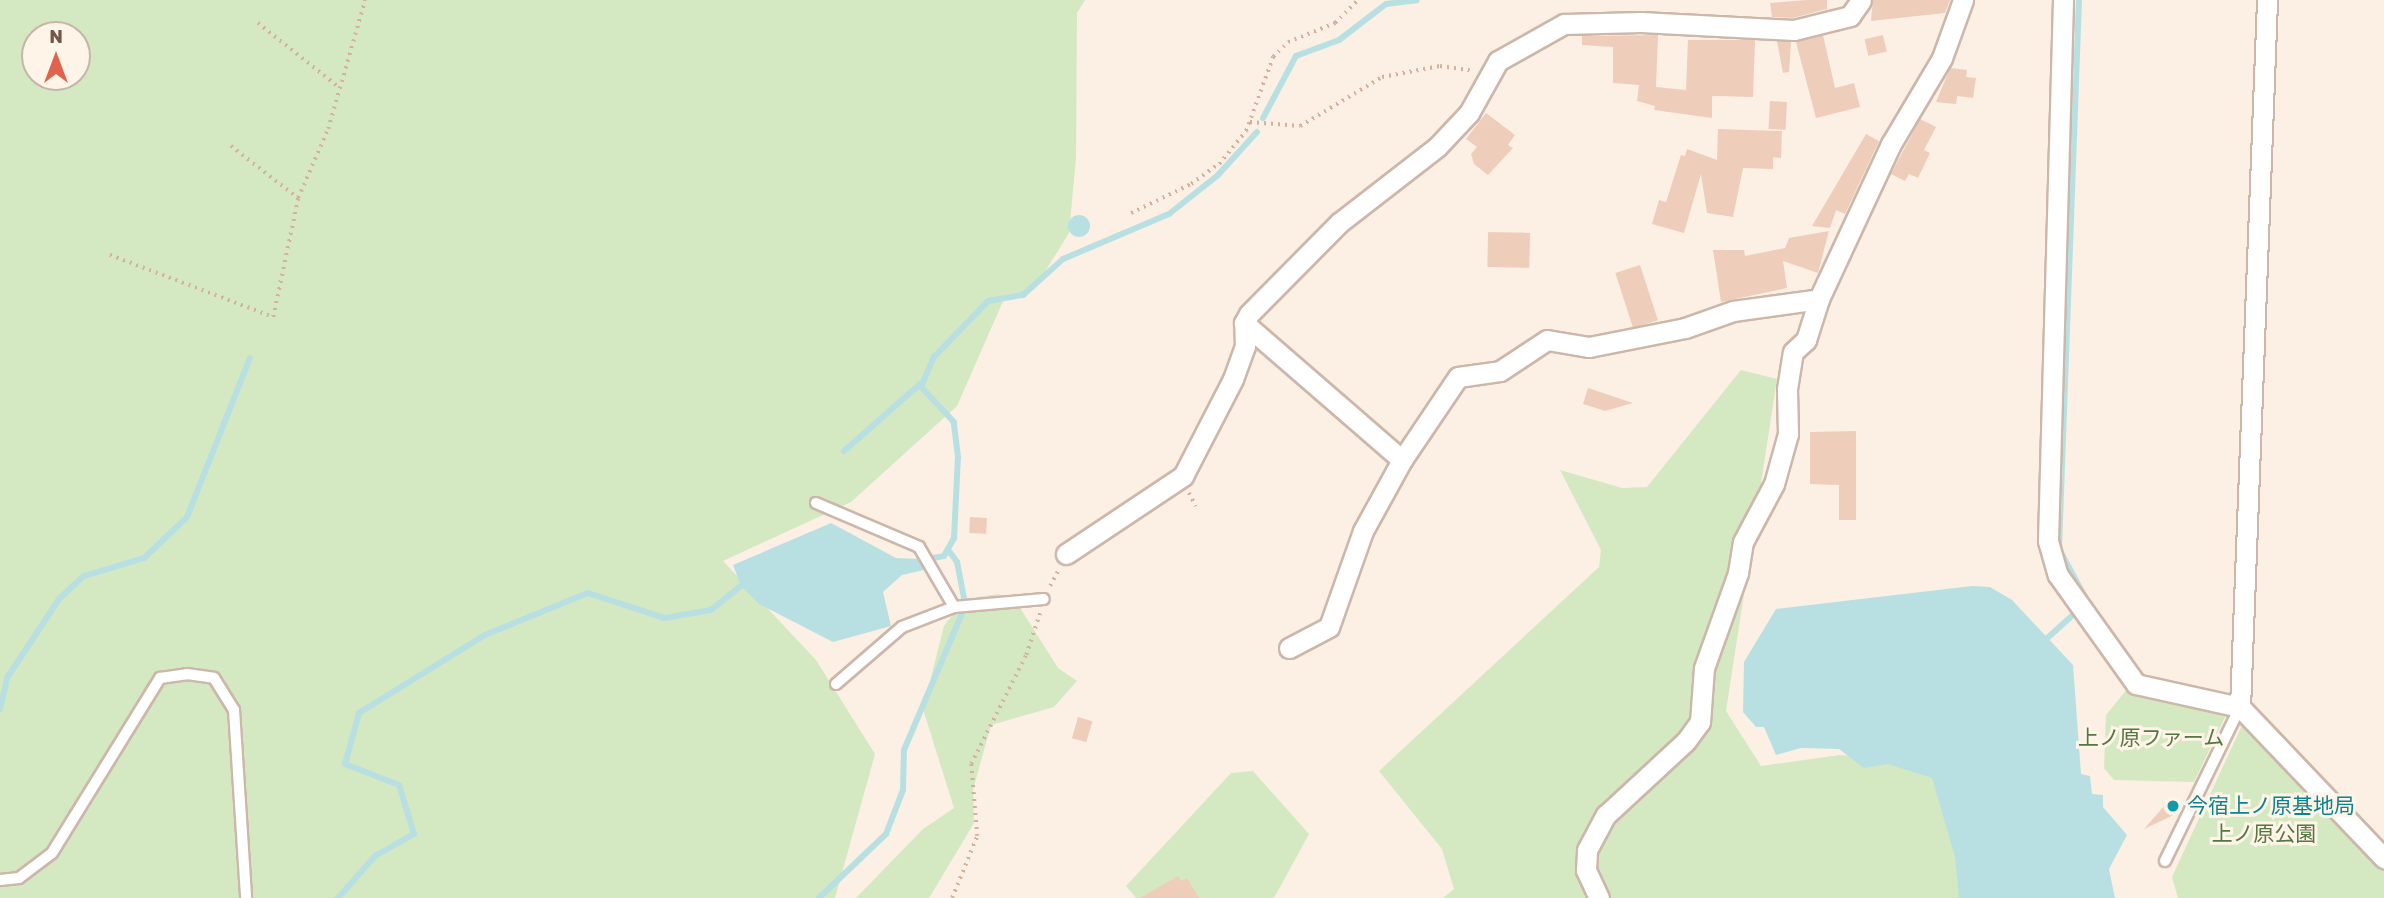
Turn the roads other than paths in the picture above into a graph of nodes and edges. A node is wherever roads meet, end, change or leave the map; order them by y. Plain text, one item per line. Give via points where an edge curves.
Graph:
1 (1861, 0) edge
2 (1962, 0) edge
3 (2063, 0) edge
4 (2266, 0) edge
5 (1819, 299) junction
6 (1244, 323) junction
7 (1402, 460) junction
8 (816, 503) dead end
9 (1066, 554) road end
10 (1044, 599) road end
11 (954, 607) junction
12 (1289, 648) dead end
13 (836, 684) dead end
14 (2241, 707) junction
15 (2384, 858) edge
16 (2165, 861) dead end
17 (0, 880) edge
18 (246, 898) edge
19 (1599, 898) edge

1 - 6 street via 1850,16 1794,30 1642,22 1564,24 1498,61 1469,113 1437,147 1339,223
2 - 5 street via 1942,58 1891,144
3 - 14 street via 2048,541 2058,575 2136,684
4 - 14 street
5 - 7 street via 1733,311 1685,328 1589,347 1547,340 1500,371 1458,377
5 - 19 street via 1805,340 1793,352 1787,388 1788,434 1774,484 1743,542 1738,573 1704,668 1700,722 1598,826 1587,850 1586,870
6 - 7 street
6 - 9 street via 1245,346 1233,379 1182,476
7 - 12 street via 1363,531 1329,627
8 - 11 lane via 919,547
10 - 11 lane
11 - 13 lane via 902,627
14 - 15 street
14 - 16 lane
17 - 18 lane via 19,878 52,853 160,678 187,674 214,678 234,709

